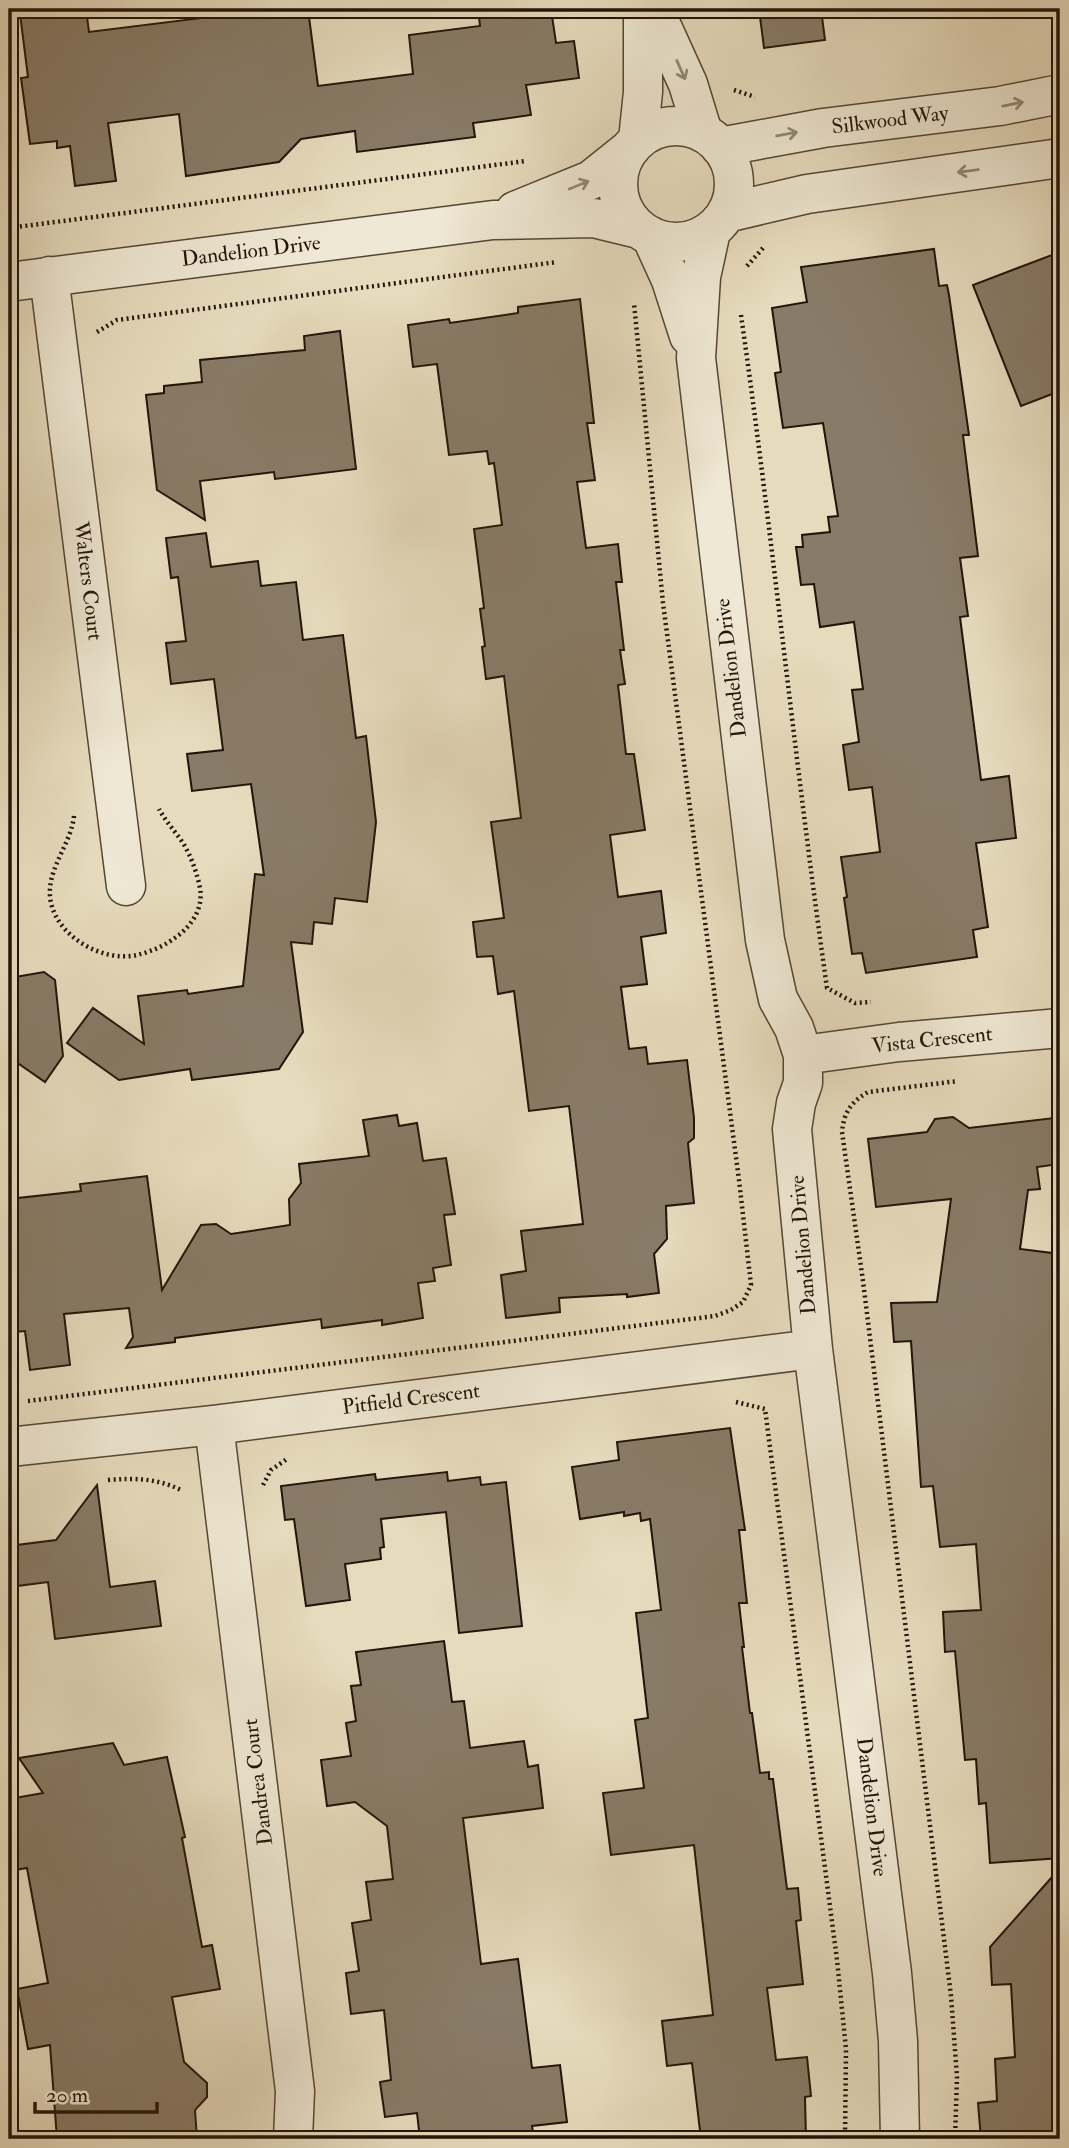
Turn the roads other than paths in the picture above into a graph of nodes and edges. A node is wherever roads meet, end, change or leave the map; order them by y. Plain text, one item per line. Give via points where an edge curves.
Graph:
1 (643, 9) edge
2 (654, 9) edge
3 (1060, 94) edge
4 (712, 140) junction
5 (635, 144) junction
6 (1060, 158) edge
7 (493, 220) junction
8 (718, 222) junction
9 (645, 233) junction
10 (49, 276) junction
11 (9, 282) edge
12 (696, 358) junction
13 (126, 886) dead end
14 (1060, 1028) edge
15 (803, 1055) junction
16 (813, 1349) junction
17 (214, 1424) junction
18 (9, 1447) edge
19 (293, 2139) edge
20 (900, 2139) edge

1 - 5 street via 643,92
2 -> 4 street
4 -> 3 street, Silkwood Way via 1000,106
4 - 5 street via 687,127 670,127 653,131
4 - 8 street via 730,162 734,179 733,197
7 -> 5 street, Dandelion Drive via 591,180
5 - 9 street via 622,164 620,199 627,215
6 -> 8 street via 807,194
7 - 9 street, Dandelion Drive via 594,218
7 - 10 street, Dandelion Drive
8 - 9 street via 697,239 682,242
8 - 12 street, Dandelion Drive via 701,277
9 - 12 street, Dandelion Drive via 671,280
10 - 11 street, Dandelion Drive
10 - 13 street, Walters Court
12 - 15 street, Dandelion Drive via 765,940 778,999
14 - 15 street, Vista Crescent
15 - 16 street, Dandelion Drive via 803,1083 792,1129
16 - 17 street, Pitfield Crescent
16 - 20 street, Dandelion Drive via 892,1973
17 - 18 street, Pitfield Crescent
17 - 19 street, Dandrea Court via 295,2091

